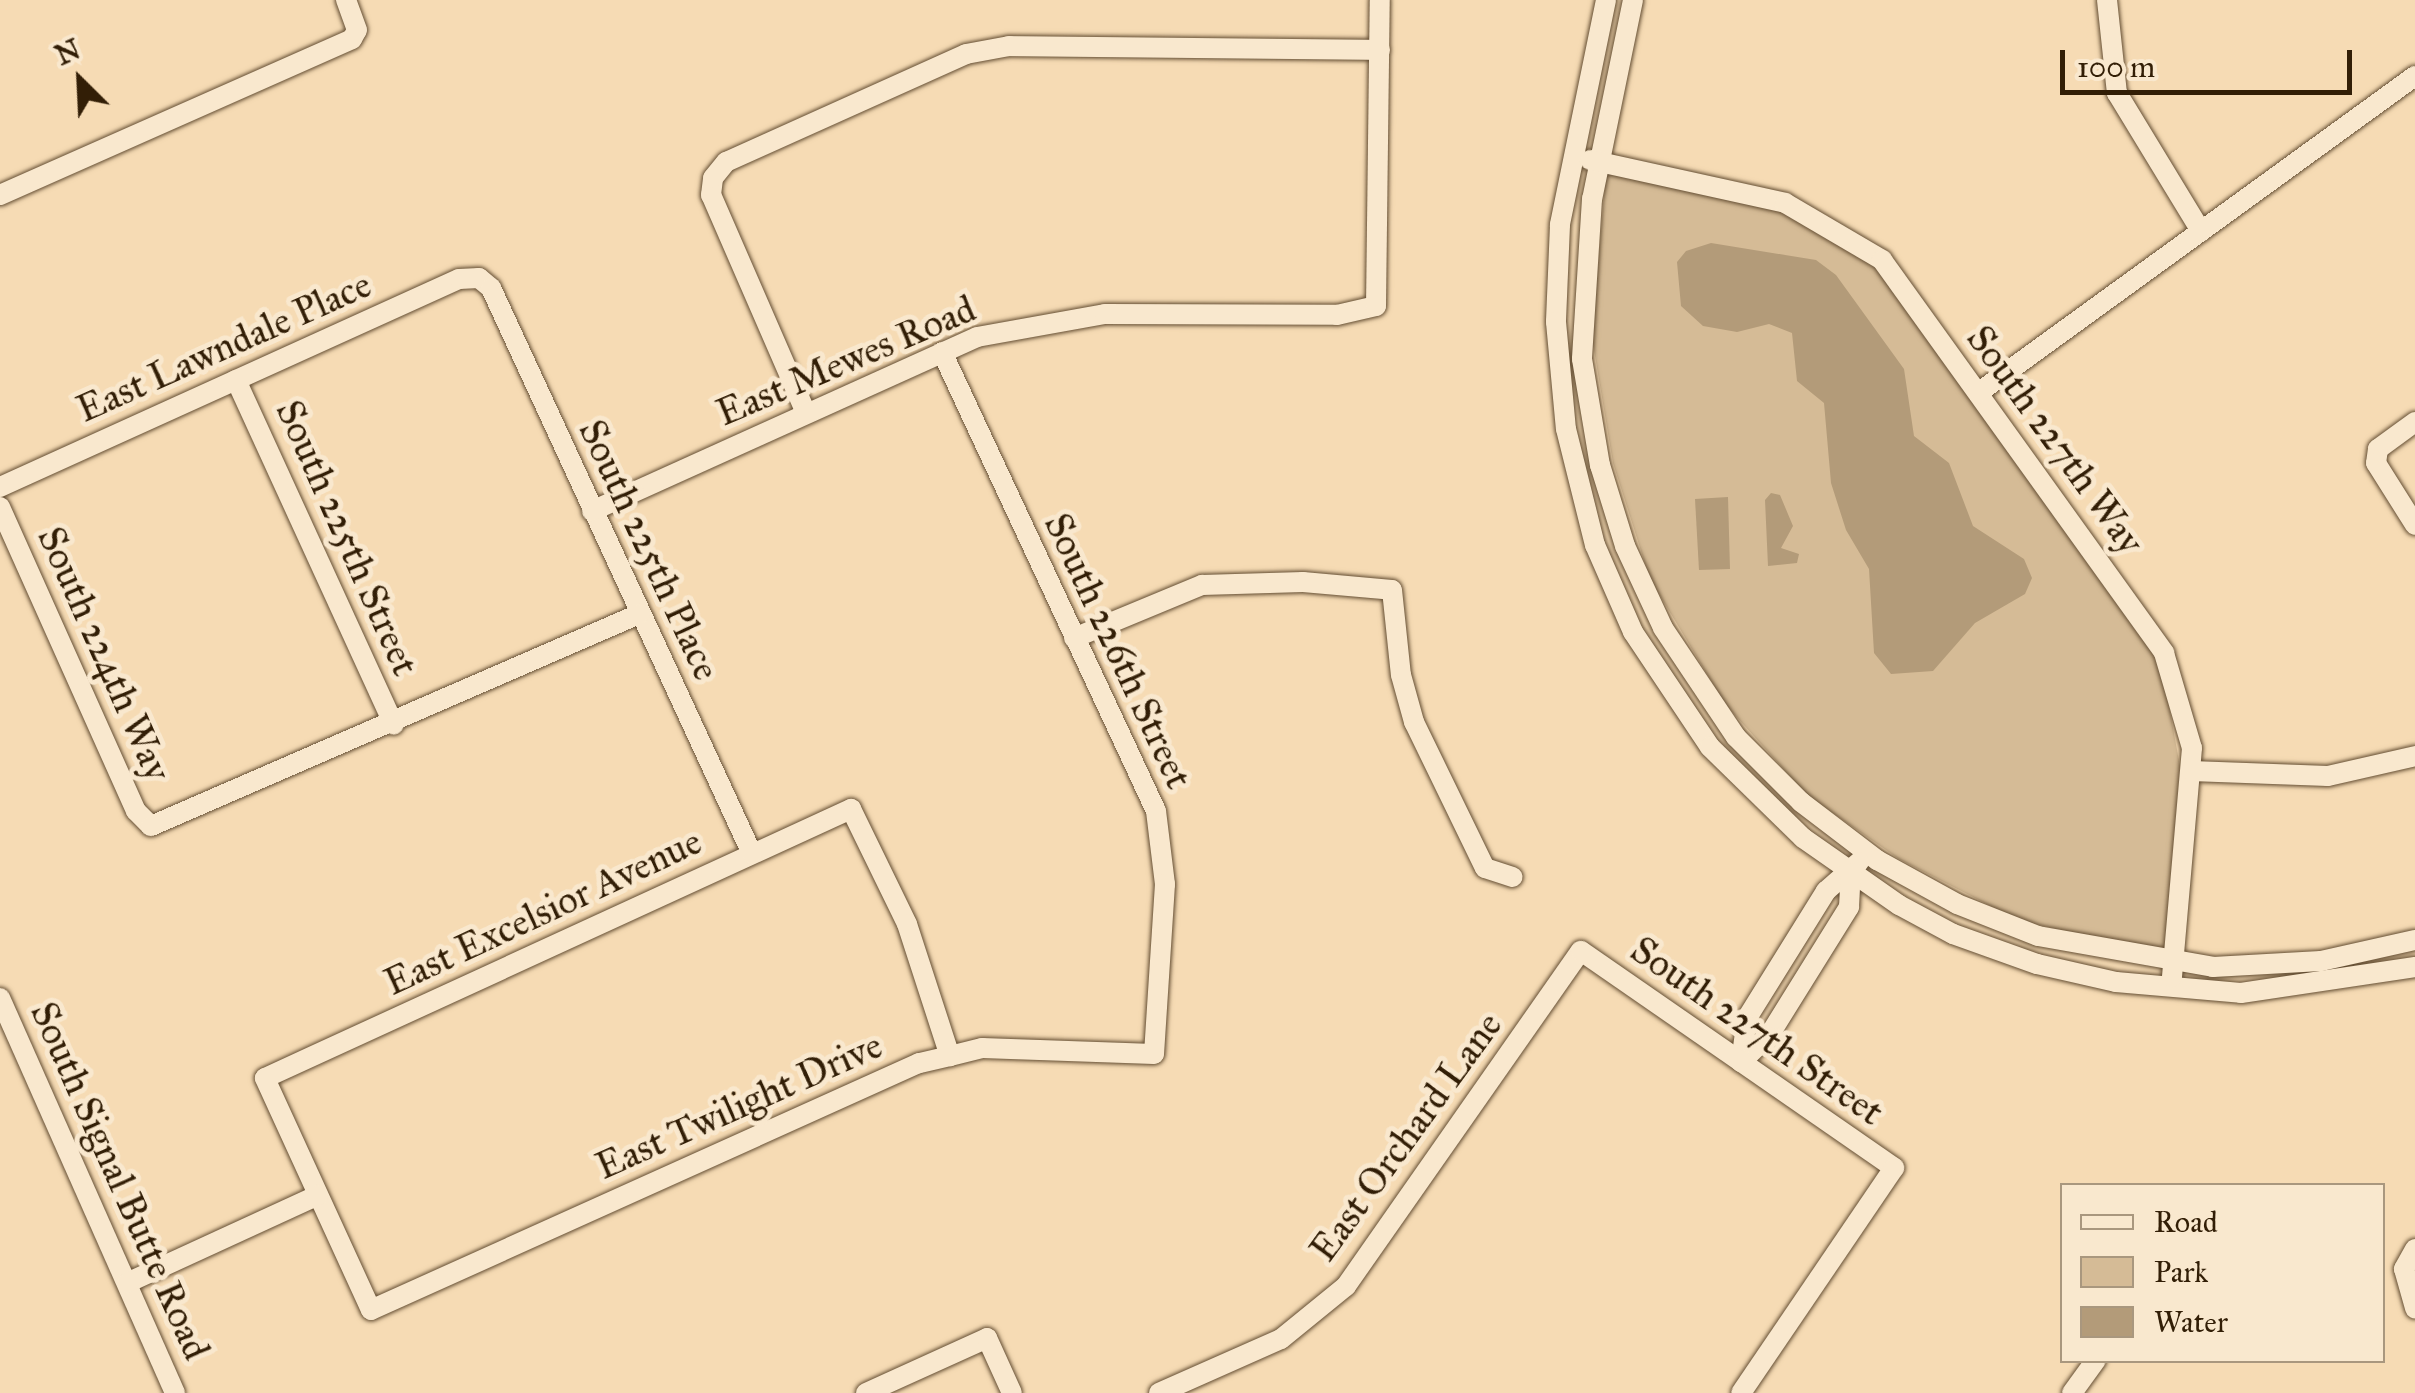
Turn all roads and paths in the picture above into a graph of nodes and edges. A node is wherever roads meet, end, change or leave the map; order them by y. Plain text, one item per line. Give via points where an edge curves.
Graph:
1 (346, 0) edge
2 (1380, 0) edge
3 (1606, 0) edge
4 (1632, 0) edge
5 (2107, 0) edge
6 (1380, 50) junction
7 (2415, 76) edge
8 (1573, 156) junction
9 (1600, 162) junction
10 (0, 195) edge
11 (2201, 231) junction
12 (479, 278) joint
13 (942, 352) junction
14 (236, 380) junction
15 (1978, 394) junction
16 (806, 412) junction
17 (2415, 422) edge
18 (0, 487) edge
19 (0, 506) edge
20 (592, 511) junction
21 (2415, 525) edge
22 (639, 614) junction
23 (1074, 638) junction
24 (394, 725) junction
25 (2415, 756) edge
26 (2191, 771) junction
27 (1866, 852) junction
28 (752, 854) junction
29 (1851, 872) junction
30 (1513, 878) dead end
31 (2415, 940) edge
32 (1580, 952) joint
33 (1783, 960) junction
34 (2173, 964) junction
35 (2415, 968) edge
36 (1809, 975) junction
37 (2171, 988) junction
38 (0, 998) edge
39 (1154, 1054) joint
40 (950, 1056) junction
41 (1740, 1062) junction
42 (318, 1195) junction
43 (2414, 1250) edge
44 (127, 1282) junction
45 (2415, 1308) edge
46 (2094, 1363) edge
47 (176, 1393) edge
48 (866, 1393) edge
49 (1012, 1393) edge
50 (1159, 1393) edge
51 (1741, 1393) edge
52 (2072, 1393) edge

1 - 10 street via 357,30 352,39
2 - 6 street
3 - 8 street
4 - 9 street
5 - 11 street via 2117,93
6 - 13 street, East Mewes Road via 1376,306 1337,315 1105,314 1048,320
6 - 16 street via 1010,46 966,54 726,162 710,194
7 - 11 street
8 - 9 street, South 227th Way
8 - 29 street via 1556,277 1558,368 1572,469 1595,545 1641,646 1710,748 1803,838
9 - 15 street, South 227th Way via 1785,203 1859,240 1882,260
9 - 27 street via 1583,292 1582,358 1600,462 1625,546 1663,628 1736,737 1801,802
11 - 15 street
12 - 14 street, East Lawndale Place via 459,279
12 - 20 street, South 225th Place via 491,288
13 - 16 street, East Mewes Road
13 - 23 street, South 226th Street
14 - 18 street, East Lawndale Place
14 - 24 street, South 225th Street
15 - 26 street, South 227th Way via 2164,653 2185,707
16 - 20 street, East Mewes Road
17 - 21 street via 2378,449 2383,480
19 - 24 street, South 224th Way via 136,812 151,826
20 - 22 street, South 225th Place
22 - 24 street
22 - 28 street, South 225th Place
23 - 30 street via 1162,596 1202,585 1303,582 1392,590 1401,675 1414,722 1484,868
23 - 39 street, South 226th Street via 1156,810 1164,884
25 - 26 street via 2328,776
26 - 34 street, South 227th Way
27 - 29 street
27 - 34 street via 1995,922
28 - 40 street, East Excelsior Avenue via 851,809 906,924
28 - 42 street, East Excelsior Avenue via 265,1078
29 - 33 street via 1826,892
29 - 36 street via 1850,907
29 - 37 street via 1953,934 2036,964
31 - 34 street via 2322,961
32 - 41 street, South 227th Street
32 - 50 street, East Orchard Lane via 1346,1286 1282,1338
33 - 36 street
33 - 41 street via 1747,1018
34 - 37 street, South 227th Way
35 - 37 street via 2290,990
36 - 41 street via 1770,1034
38 - 44 street, South Signal Butte Road
39 - 40 street, East Twilight Drive via 982,1048
40 - 42 street, East Twilight Drive via 919,1063 371,1310
41 - 51 street, South 227th Street via 1894,1168
42 - 44 street
43 - 45 street via 2404,1270
44 - 47 street, South Signal Butte Road
46 - 52 street
48 - 49 street via 987,1338

